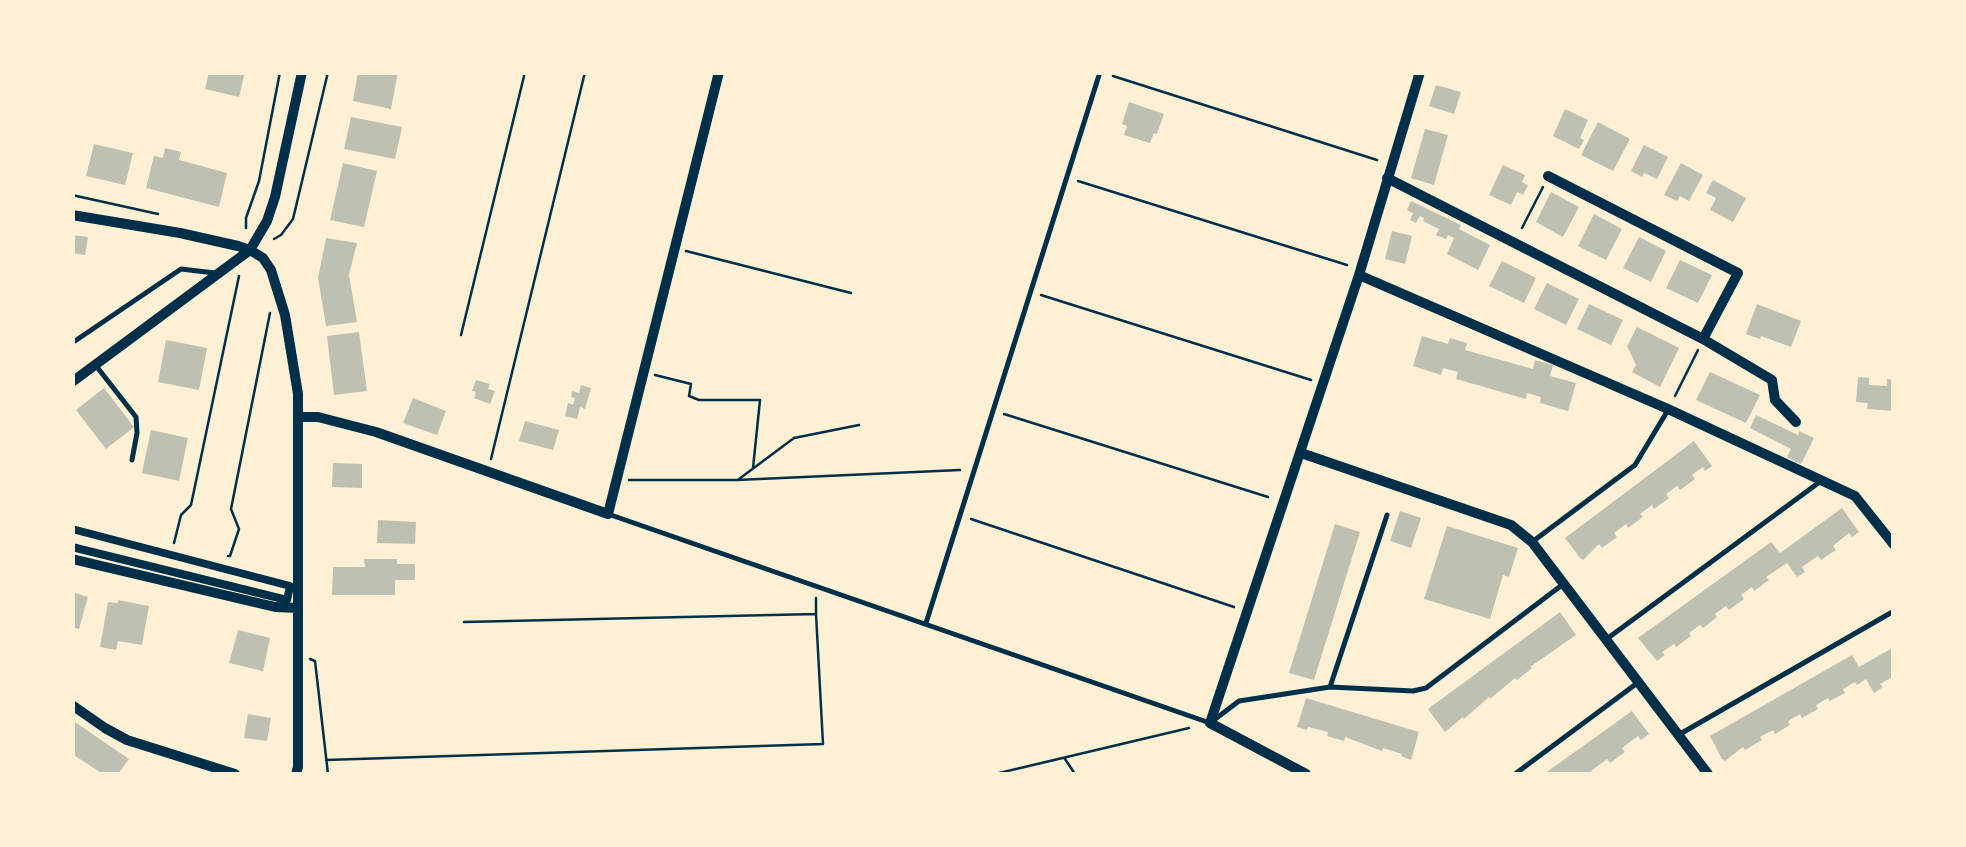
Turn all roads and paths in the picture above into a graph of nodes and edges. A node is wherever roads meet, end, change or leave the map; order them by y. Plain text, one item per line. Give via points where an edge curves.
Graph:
1 (280, 72) edge
2 (302, 72) edge
3 (328, 72) edge
4 (524, 72) edge
5 (585, 72) edge
6 (720, 72) edge
7 (1101, 72) edge
8 (1420, 72) edge
9 (1391, 165) junction
10 (1548, 176) joint
11 (1066, 177) junction
12 (1387, 178) junction
13 (72, 214) edge
14 (1514, 243) junction
15 (675, 248) junction
16 (246, 252) junction
17 (1360, 272) junction
18 (218, 273) junction
19 (276, 287) junction
20 (1030, 292) junction
21 (851, 293) dead end
22 (462, 336) dead end
23 (1703, 340) junction
24 (72, 343) edge
25 (95, 364) junction
26 (644, 372) junction
27 (72, 382) edge
28 (1323, 384) junction
29 (1668, 410) junction
30 (993, 411) junction
31 (299, 417) junction
32 (1796, 422) dead end
33 (858, 425) dead end
34 (1301, 453) junction
35 (132, 460) dead end
36 (753, 468) junction
37 (975, 469) junction
38 (488, 470) junction
39 (617, 480) junction
40 (738, 480) junction
41 (1823, 480) junction
42 (1284, 502) junction
43 (608, 514) junction
44 (1387, 514) dead end
45 (960, 516) junction
46 (72, 529) edge
47 (1532, 542) junction
48 (1894, 545) edge
49 (173, 546) dead end
50 (72, 547) edge
51 (230, 556) dead end
52 (72, 558) edge
53 (1564, 584) junction
54 (815, 585) junction
55 (298, 608) junction
56 (1894, 611) edge
57 (1247, 612) junction
58 (816, 614) junction
59 (464, 622) dead end
60 (926, 623) junction
61 (1606, 640) junction
62 (299, 657) junction
63 (1639, 682) junction
64 (1330, 687) junction
65 (72, 704) edge
66 (1210, 722) junction
67 (1678, 735) junction
68 (1064, 758) junction
69 (326, 760) junction
70 (235, 774) edge
71 (296, 774) edge
72 (328, 774) edge
73 (995, 774) edge
74 (1075, 774) edge
75 (1306, 774) edge
76 (1515, 774) edge
77 (1708, 774) edge

1 - 16 path via 246,218
2 - 16 street via 275,197
3 - 16 path via 293,219 282,236
4 - 22 path
5 - 38 path
6 - 15 street
7 - 9 path
7 - 11 lane
8 - 9 street
9 - 12 street
10 - 14 path
10 - 23 street via 1738,273
11 - 17 path
11 - 20 lane
12 - 14 street
12 - 17 street
13 - 16 street
14 - 23 street
15 - 21 path
15 - 26 street
16 - 18 street
16 - 19 street via 263,258
16 - 49 path via 191,506 181,515
17 - 28 street
17 - 29 street
18 - 24 lane via 181,269
18 - 25 street
19 - 31 street
19 - 51 path via 231,509 239,529
20 - 28 path
20 - 30 lane
23 - 29 path
23 - 32 street via 1772,380 1775,400
25 - 27 street
25 - 35 lane via 136,417
26 - 36 path via 691,384 688,396 699,400 760,400
26 - 39 street
28 - 34 street
29 - 41 street
29 - 47 lane via 1635,465
30 - 37 lane
30 - 42 path
31 - 38 street via 376,432
31 - 55 street
33 - 36 path via 794,438
34 - 42 street
34 - 47 street via 1510,525
36 - 40 path
37 - 40 path
37 - 45 lane
38 - 43 street
39 - 40 path
39 - 43 street
41 - 48 street via 1855,496
41 - 61 lane
42 - 57 street
43 - 54 lane
44 - 64 lane
45 - 57 path
45 - 60 lane
46 - 50 street via 290,586 289,594 287,600
47 - 53 street
52 - 55 street
53 - 61 street
53 - 64 lane via 1426,688
54 - 58 path
54 - 60 lane
55 - 62 street
56 - 67 lane
57 - 66 street
58 - 59 path
58 - 69 path via 823,744
60 - 66 lane
61 - 63 street
62 - 69 path via 316,661
62 - 71 street
63 - 67 street
63 - 76 lane
64 - 66 lane via 1239,701
65 - 70 street via 127,740
66 - 68 path
66 - 75 street
67 - 77 street
68 - 73 path
68 - 74 path
69 - 72 path

